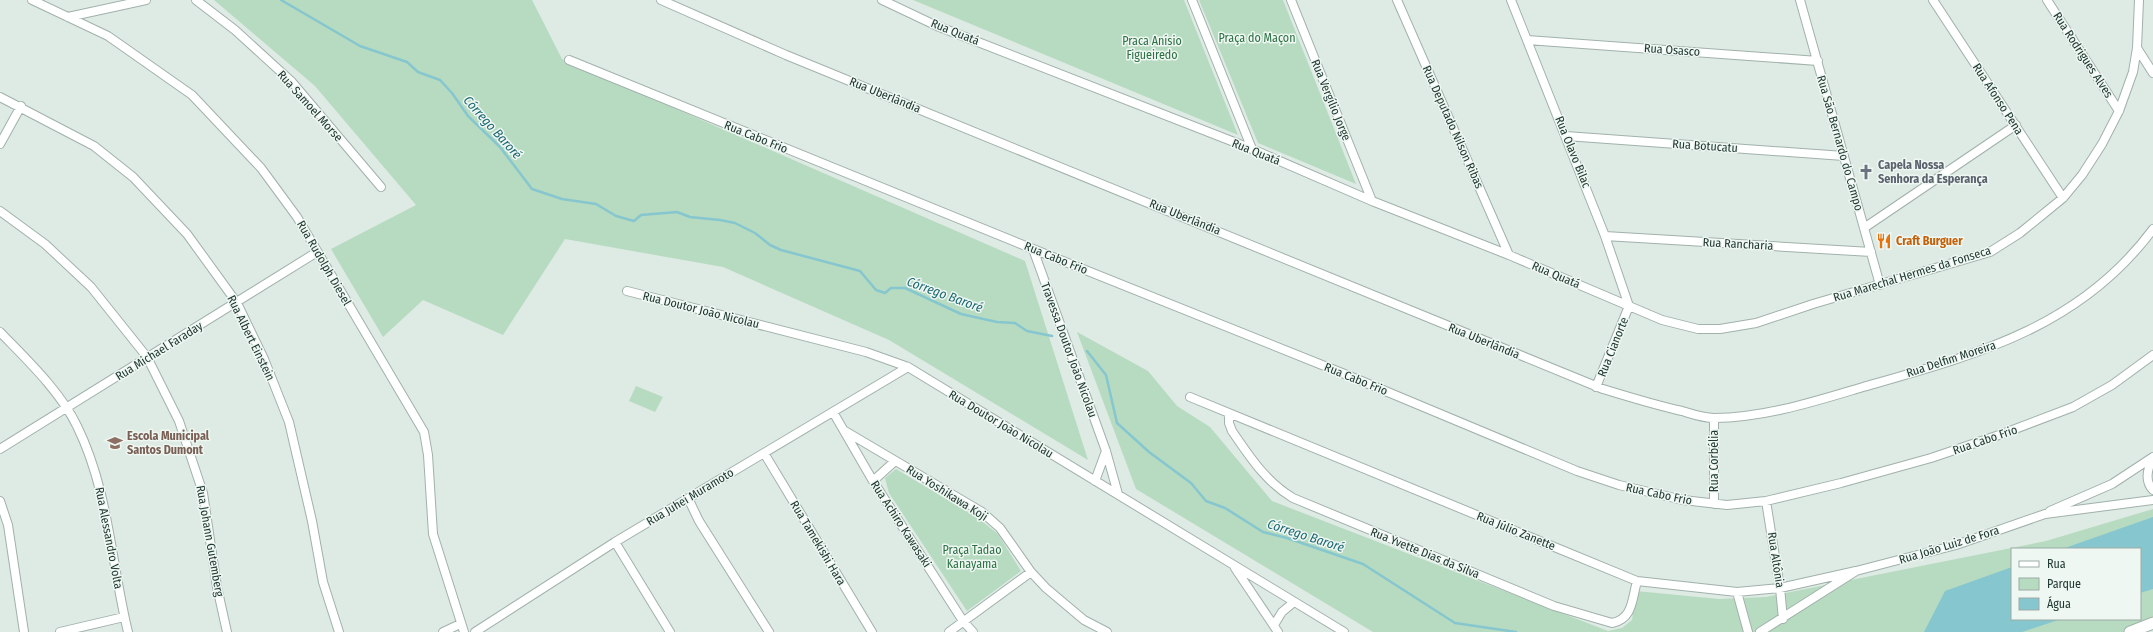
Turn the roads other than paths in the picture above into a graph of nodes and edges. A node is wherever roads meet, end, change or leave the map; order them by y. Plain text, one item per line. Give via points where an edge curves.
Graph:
1 (32, 0) edge
2 (146, 0) edge
3 (196, 0) edge
4 (661, 0) edge
5 (882, 0) edge
6 (1192, 0) edge
7 (1291, 0) edge
8 (1397, 0) edge
9 (1511, 0) edge
10 (1800, 0) edge
11 (1933, 0) edge
12 (2047, 0) edge
13 (2139, 0) edge
14 (68, 17) junction
15 (1527, 40) junction
16 (2137, 48) junction
17 (569, 60) dead end
18 (1818, 61) junction
19 (2153, 73) edge
20 (0, 97) edge
21 (21, 106) junction
22 (2120, 111) junction
23 (2016, 126) junction
24 (1566, 136) junction
25 (0, 144) edge
26 (1252, 150) junction
27 (1844, 156) junction
28 (381, 187) dead end
29 (2063, 198) junction
30 (1372, 200) junction
31 (0, 211) edge
32 (1864, 228) junction
33 (2153, 229) edge
34 (1606, 236) junction
35 (1033, 249) junction
36 (317, 252) junction
37 (1871, 252) junction
38 (1509, 255) junction
39 (1880, 285) junction
40 (627, 291) dead end
41 (237, 303) junction
42 (1629, 306) junction
43 (0, 332) edge
44 (2153, 355) edge
45 (147, 357) junction
46 (908, 367) junction
47 (1596, 387) junction
48 (1190, 397) dead end
49 (66, 409) junction
50 (833, 412) junction
51 (1229, 414) junction
52 (1714, 418) junction
53 (845, 431) junction
54 (0, 449) edge
55 (1106, 451) junction
56 (764, 453) junction
57 (2152, 457) edge
58 (895, 461) junction
59 (1096, 480) junction
60 (873, 481) junction
61 (2153, 490) edge
62 (1118, 494) junction
63 (688, 498) junction
64 (2153, 500) edge
65 (0, 501) edge
66 (1766, 501) junction
67 (1714, 504) junction
68 (2045, 514) junction
69 (615, 542) junction
70 (1234, 566) junction
71 (1856, 571) junction
72 (1031, 572) junction
73 (1637, 581) junction
74 (1780, 588) junction
75 (1737, 592) junction
76 (1294, 602) junction
77 (124, 617) junction
78 (1783, 619) junction
79 (963, 621) junction
80 (2153, 623) edge
81 (460, 624) junction
82 (1276, 629) edge
83 (24, 632) edge
84 (60, 632) edge
85 (128, 632) edge
86 (227, 632) edge
87 (339, 632) edge
88 (443, 632) edge
89 (464, 632) edge
90 (475, 632) edge
91 (670, 632) edge
92 (769, 632) edge
93 (872, 632) edge
94 (948, 632) edge
95 (973, 632) edge
96 (1107, 632) edge
97 (1344, 632) edge
98 (1748, 632) edge
99 (1760, 632) edge
100 (2130, 632) edge

1 - 14 street, Rua Rudolph Diesel
2 - 14 street
3 - 28 street, Rua Samoel Morse via 235,30 292,82
4 - 47 street, Rua Uberlândia via 786,55
5 - 26 street, Rua Quatá via 937,26
6 - 26 street
7 - 30 street, Rua Vergílio Jorge
8 - 38 street, Rua Deputado Nilson Ribas
9 - 15 street, Rua Olavo Bilac
10 - 18 street, Rua São Bernardo do Campo
11 - 23 street, Rua Afonso Pena
12 - 22 street, Rua Rodrigues Alves
13 - 16 street, Rua Marechal Hermes da Fonseca
14 - 36 street, Rua Rudolph Diesel via 108,36 192,95 261,168 297,217
15 - 18 street, Rua Osasco
15 - 24 street, Rua Olavo Bilac
16 - 19 street
16 - 22 street, Rua Marechal Hermes da Fonseca via 2133,72
17 - 35 street, Rua Cabo Frio
18 - 27 street, Rua São Bernardo do Campo
20 - 21 street, Rua Albert Einstein
21 - 25 street
21 - 41 street, Rua Albert Einstein via 94,146 133,177 187,234
22 - 29 street, Rua Marechal Hermes da Fonseca via 2094,156
23 - 29 street, Rua Afonso Pena
23 - 32 street
24 - 27 street, Rua Botucatu
24 - 34 street, Rua Olavo Bilac
26 - 30 street, Rua Quatá
27 - 32 street, Rua São Bernardo do Campo
29 - 39 street, Rua Marechal Hermes da Fonseca via 2020,233 1990,252
30 - 38 street, Rua Quatá
31 - 45 street, Rua Johann Gutemberg via 45,244 91,288
32 - 37 street, Rua São Bernardo do Campo
33 - 52 street, Rua Delfim Moreira via 2126,263 2110,276 2044,324 2019,336 1968,356 1819,400 1763,412
34 - 37 street, Rua Rancharia
34 - 42 street, Rua Olavo Bilac
35 - 55 street, Travessa Doutor João Nicolau
35 - 67 street, Rua Cabo Frio via 1577,471 1683,500
36 - 41 street, Rua Michael Faraday
36 - 81 street, Rua Rudolph Diesel via 424,432 433,534
37 - 39 street, Rua São Bernardo do Campo
38 - 42 street, Rua Quatá
39 - 42 street, Rua Marechal Hermes da Fonseca via 1756,323 1720,329 1698,329 1662,320
40 - 46 street, Rua Doutor João Nicolau via 866,352
41 - 45 street, Rua Michael Faraday
41 - 87 street, Rua Albert Einstein via 264,359 289,422 323,582
42 - 47 street, Rua Cianorte
43 - 49 street, Rua Alessandro Volta via 45,379
44 - 66 street, Rua Cabo Frio via 2112,385 2054,416 1931,458
45 - 49 street, Rua Michael Faraday
45 - 86 street, Rua Johann Gutemberg via 179,421 203,493 217,587
46 - 50 street, Rua Juhei Muramoto
46 - 59 street, Rua Doutor João Nicolau
47 - 52 street, Rua Uberlândia via 1656,405
48 - 51 street, Rua Júlio Zanette
49 - 54 street, Rua Michael Faraday
49 - 77 street, Rua Alessandro Volta via 77,425 95,468 107,515
50 - 53 street, Rua Achiro Kawasaki
50 - 56 street, Rua Juhei Muramoto
51 - 73 street, Rua Júlio Zanette
51 - 73 street, Rua Yvette Dias da Silva via 1228,423 1232,431 1265,477 1292,498 1554,606 1612,623 1621,621 1628,614
52 - 67 street, Rua Corbélia
53 - 58 street, Rua Yoshikawa Koji
53 - 60 street, Rua Achiro Kawasaki
55 - 59 street
55 - 62 street, Travessa Doutor João Nicolau
56 - 63 street, Rua Juhei Muramoto
56 - 93 street, Rua Tamekishi Hara
57 - 61 street via 2147,472
57 - 68 street via 2112,484
58 - 60 street
58 - 72 street, Rua Yoshikawa Koji via 982,512 1000,528
59 - 62 street, Rua Doutor João Nicolau
60 - 79 street, Rua Achiro Kawasaki
62 - 70 street, Rua Doutor João Nicolau
63 - 69 street, Rua Juhei Muramoto
63 - 92 street via 699,521
64 - 68 street, Rua João Luiz de Fora
65 - 83 street via 8,526
66 - 67 street, Rua Cabo Frio
66 - 74 street, Rua Altônia
68 - 71 street, Rua João Luiz de Fora via 1956,545
69 - 90 street, Rua Juhei Muramoto
69 - 91 street
70 - 76 street, Rua Doutor João Nicolau
70 - 82 street
71 - 74 street, Rua Júlio Zanette
71 - 78 street, Rua João Luiz de Fora
72 - 79 street
72 - 96 street, Rua Yoshikawa Koji via 1084,620
73 - 75 street, Rua Júlio Zanette
74 - 75 street, Rua Júlio Zanette
74 - 78 street, Rua Altônia
75 - 98 street
76 - 82 street via 1282,612
76 - 97 street, Rua Doutor João Nicolau
77 - 84 street
77 - 85 street, Rua Alessandro Volta
78 - 99 street, Rua João Luiz de Fora
79 - 94 street
79 - 95 street, Rua Achiro Kawasaki
80 - 100 main road
81 - 88 street
81 - 89 street, Rua Rudolph Diesel

